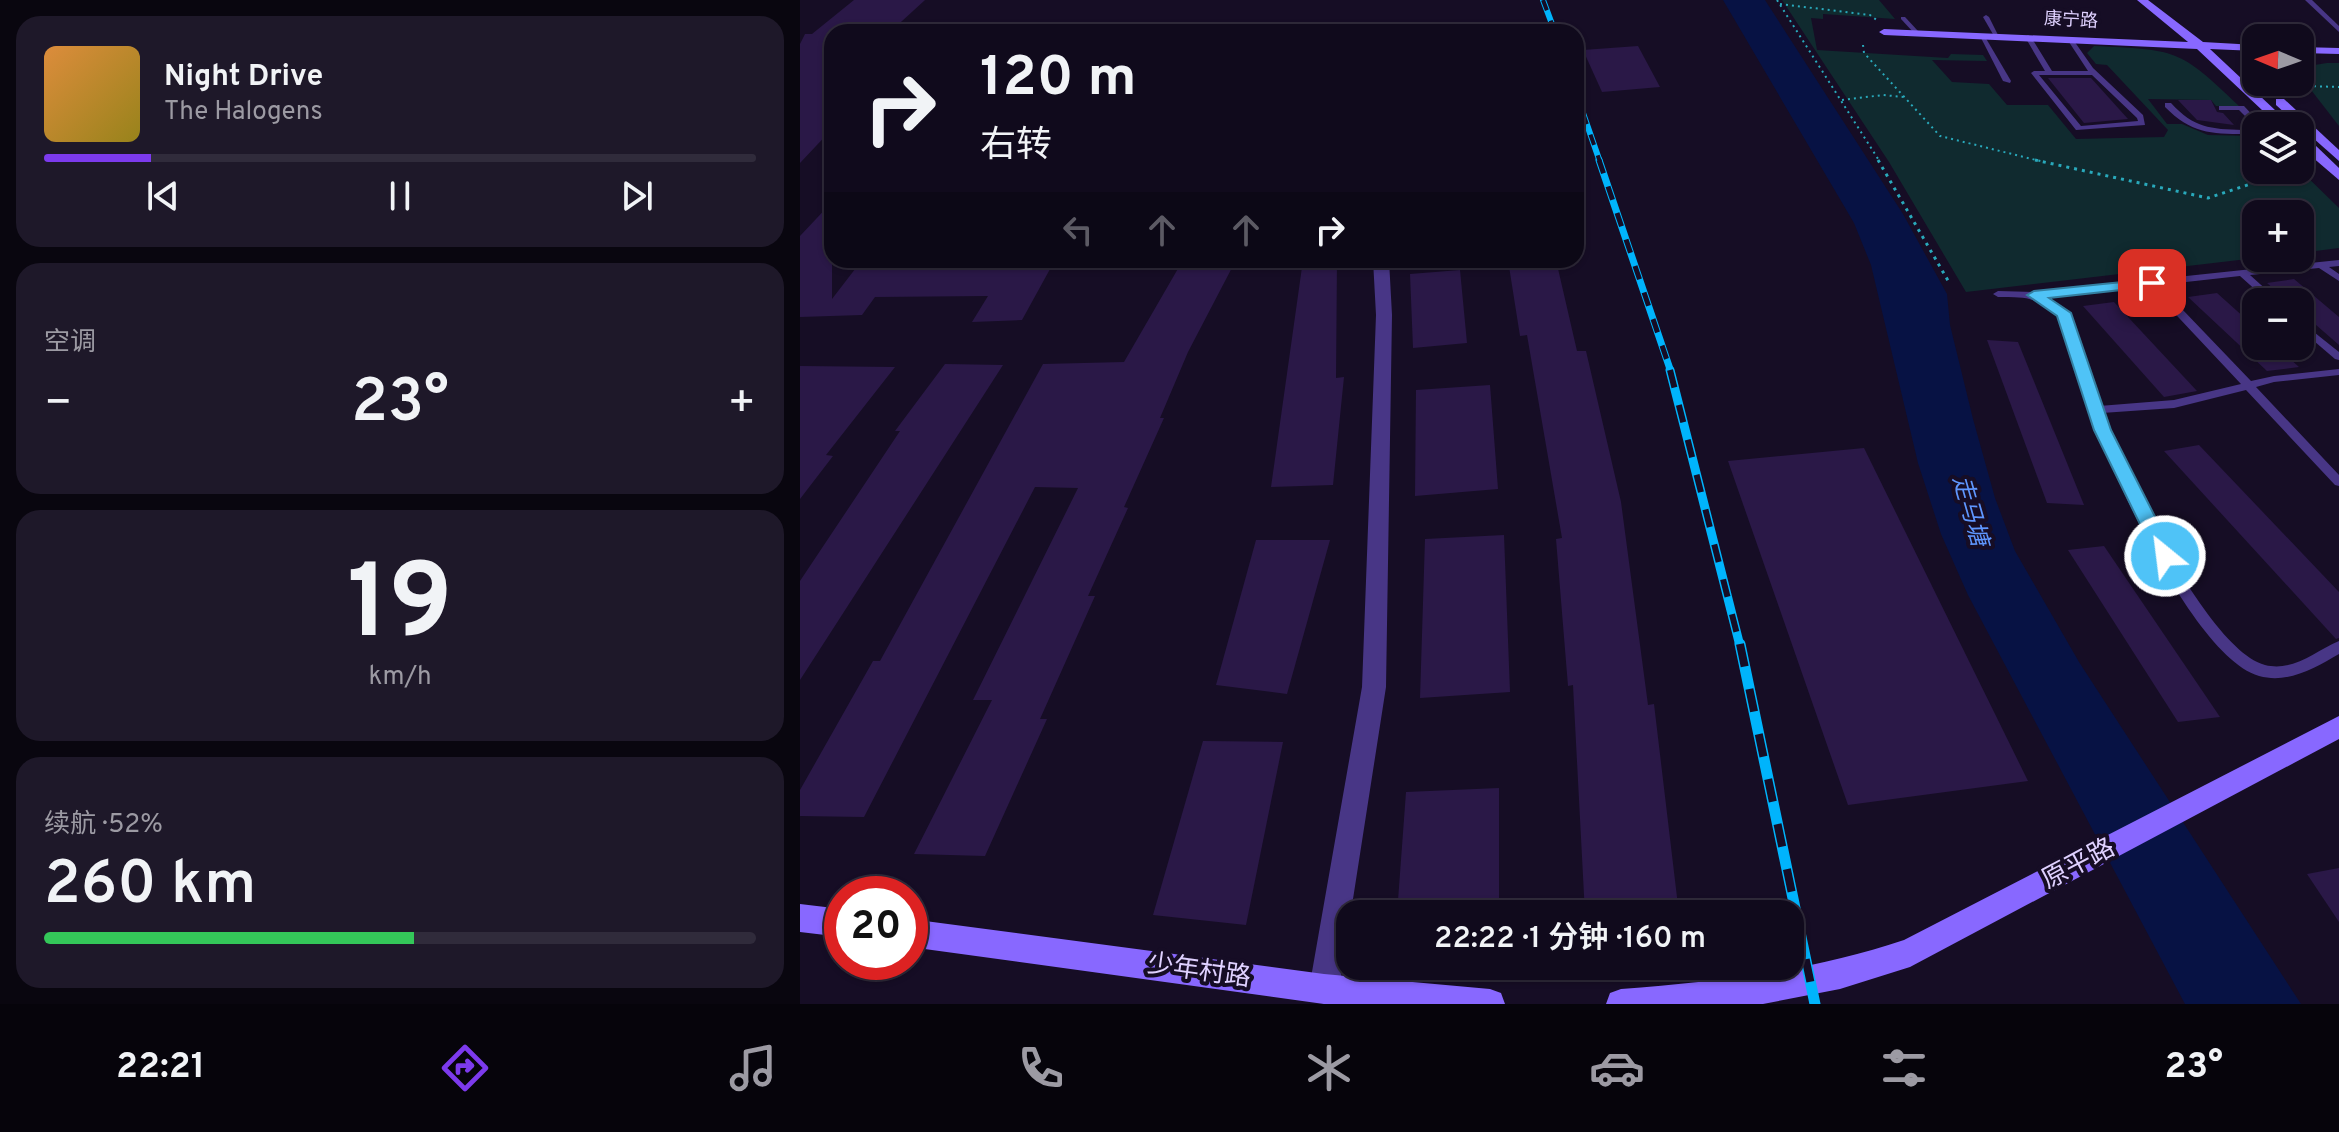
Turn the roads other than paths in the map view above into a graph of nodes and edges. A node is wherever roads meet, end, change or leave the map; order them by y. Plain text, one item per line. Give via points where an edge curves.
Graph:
1 (2142, 0) edge
2 (2157, 0) edge
3 (2308, 0) edge
4 (1986, 17) dead end
5 (1903, 18) dead end
6 (2339, 30) edge
7 (1884, 32) road end
8 (1916, 32) junction
9 (1981, 35) junction
10 (1997, 36) junction
11 (2028, 37) junction
12 (2070, 39) junction
13 (2199, 45) junction
14 (2217, 46) junction
15 (2242, 47) edge
16 (2314, 50) edge
17 (2339, 51) edge
18 (2242, 68) edge
19 (2049, 71) junction
20 (2094, 73) junction
21 (2007, 81) dead end
22 (2273, 96) edge
23 (2168, 105) dead end
24 (2222, 108) dead end
25 (2245, 112) edge
26 (2271, 112) edge
27 (2242, 132) edge
28 (2314, 152) edge
29 (2339, 157) edge
30 (2339, 176) edge
31 (2339, 263) edge
32 (2321, 265) junction
33 (1381, 268) edge
34 (2242, 273) junction
35 (2339, 278) edge
36 (2152, 283) junction
37 (2259, 288) edge
38 (1998, 294) dead end
39 (2034, 295) junction
40 (2314, 336) edge
41 (2339, 357) edge
42 (2339, 372) edge
43 (2247, 385) junction
44 (2096, 410) junction
45 (2339, 482) edge
46 (2339, 647) edge
47 (2339, 727) edge
48 (800, 918) edge
49 (824, 921) edge
50 (928, 935) edge
51 (1324, 989) junction
52 (1490, 1004) edge
53 (1621, 1004) edge

1 - 13 street
2 - 14 street
3 - 6 lane
4 - 10 lane
5 - 8 lane
7 - 8 street, 康宁路
8 - 9 street, 康宁路
9 - 10 street, 康宁路
9 - 21 lane
10 - 11 street, 康宁路
11 - 12 street, 康宁路
11 - 19 lane
12 - 13 street, 康宁路
12 - 20 lane
13 - 14 street, 康宁路
13 - 26 street
14 - 15 street, 康宁路
14 - 18 street
16 - 17 street
19 - 20 lane
19 - 20 lane via 2034,76 2079,128 2142,123
22 - 29 street
23 - 27 lane via 2184,123 2206,131
24 - 25 lane
28 - 30 street
31 - 32 lane
32 - 34 lane
32 - 35 lane
33 - 51 street via 1374,687
34 - 36 lane
34 - 37 lane
36 - 39 lane
36 - 43 lane
38 - 39 lane
39 - 44 lane via 2063,313
40 - 41 lane
42 - 43 lane
43 - 44 lane via 2174,404
43 - 45 lane
44 - 46 lane via 2151,532 2209,630 2238,659 2259,670 2297,672
47 - 53 street, 原平路 via 1910,953 1811,982
48 - 49 street
50 - 51 street, 少年村路
51 - 52 street, 少年村路

